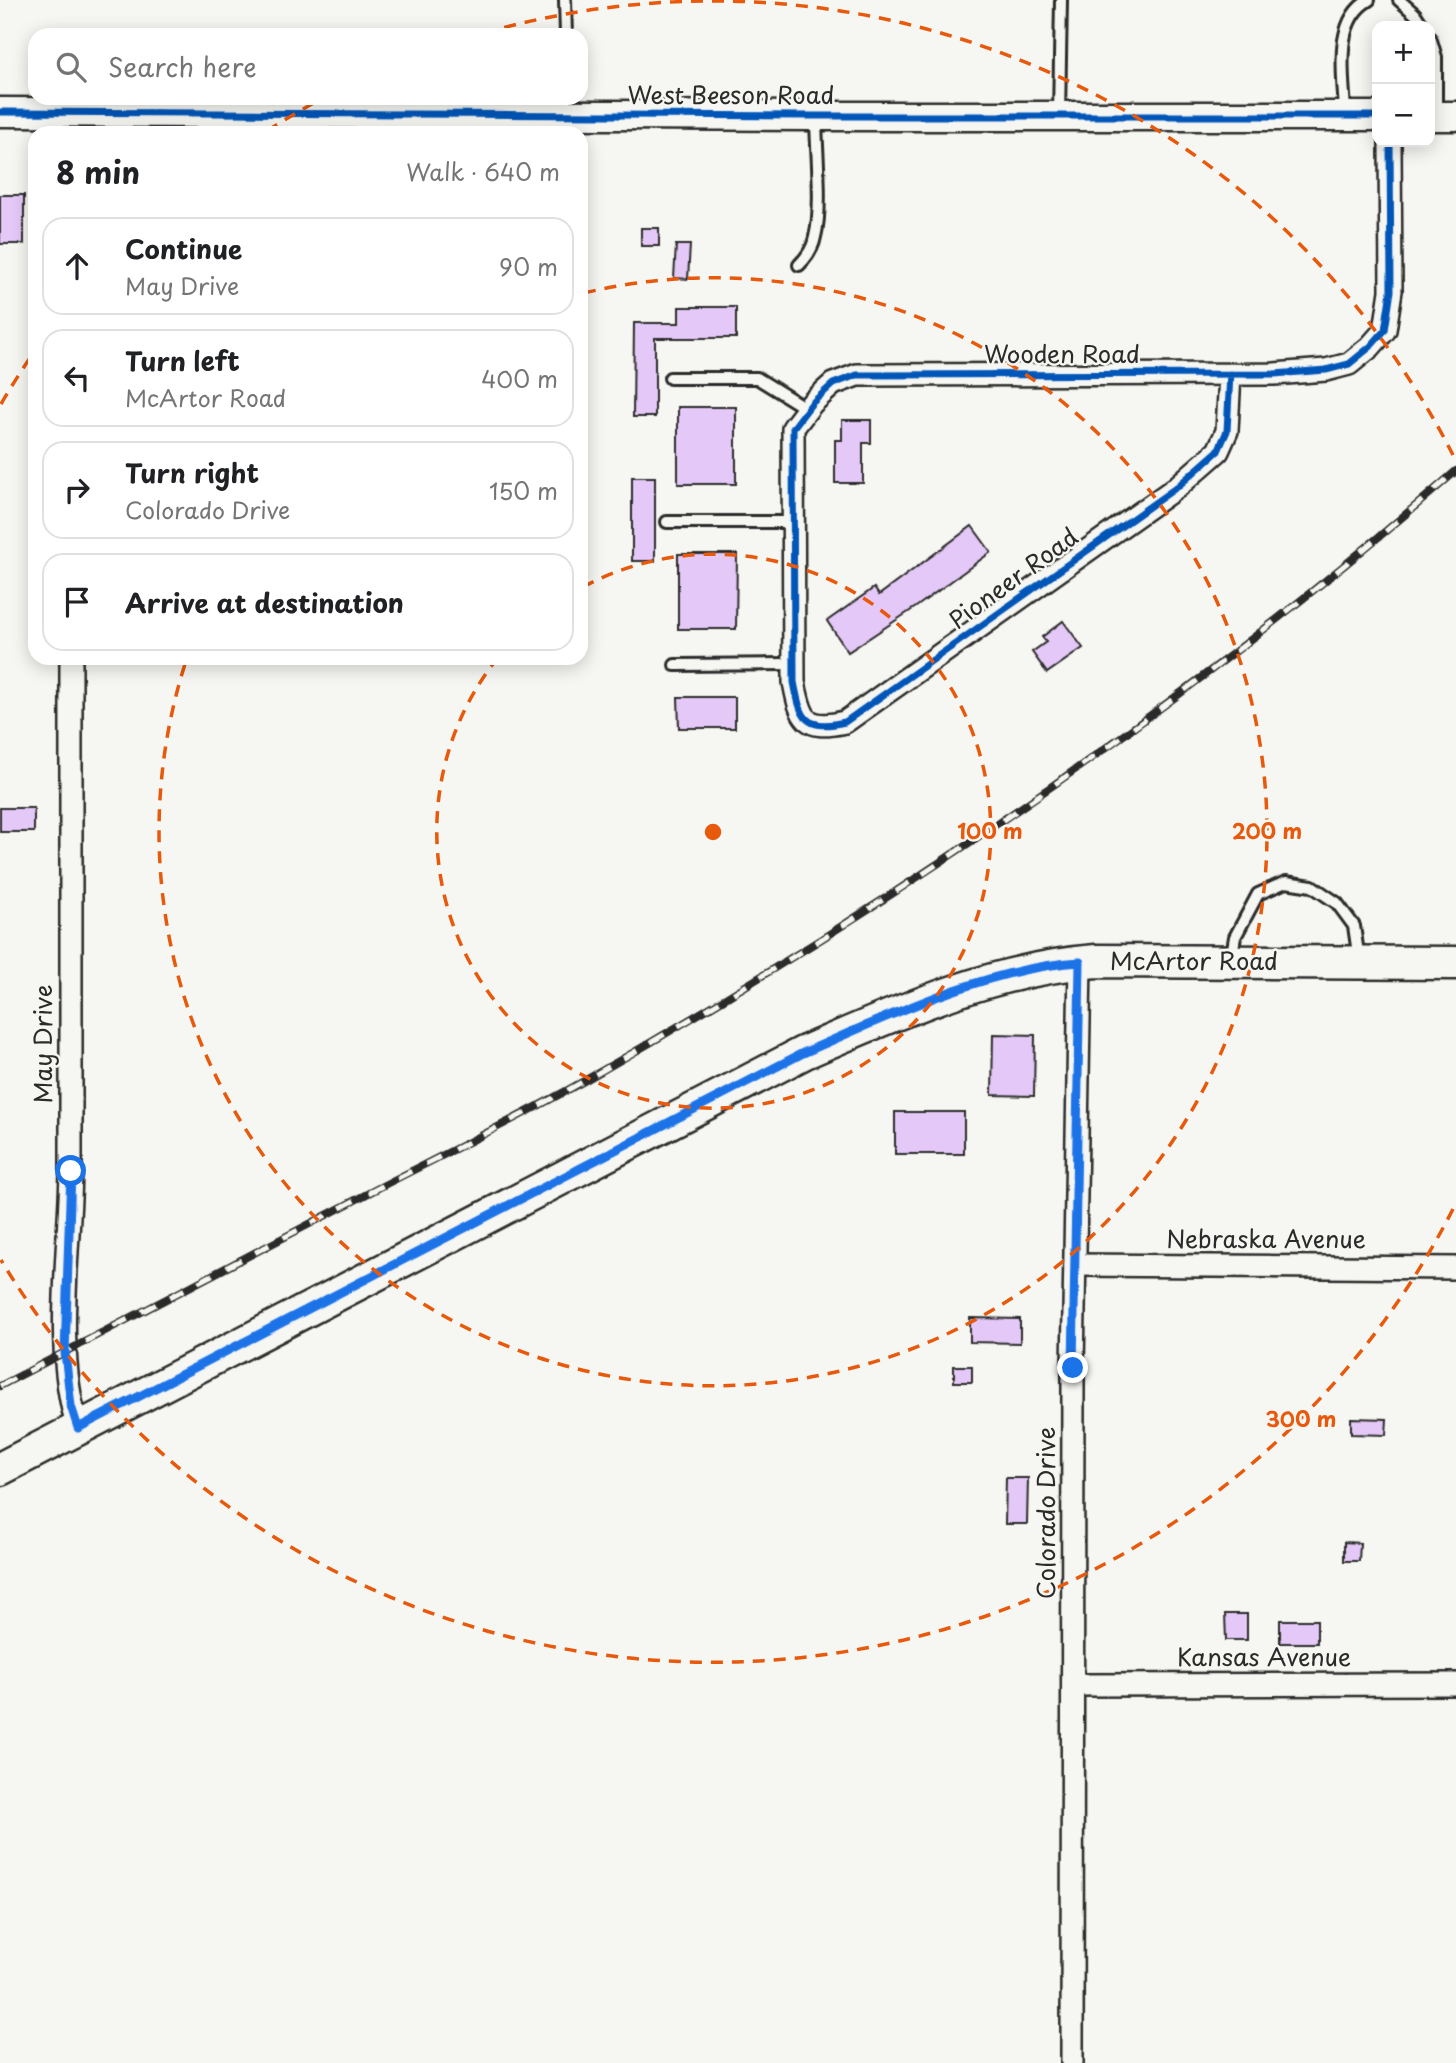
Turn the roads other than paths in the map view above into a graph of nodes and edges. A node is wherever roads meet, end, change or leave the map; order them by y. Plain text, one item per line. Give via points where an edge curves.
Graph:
1 (565, 0) edge
2 (1061, 0) edge
3 (1369, 0) edge
4 (1399, 0) edge
5 (1420, 21) edge
6 (566, 28) edge
7 (1435, 54) edge
8 (0, 112) edge
9 (816, 116) junction
10 (1059, 116) junction
11 (1345, 116) junction
12 (1372, 116) edge
13 (1441, 116) edge
14 (76, 122) edge
15 (1390, 147) edge
16 (799, 265) dead end
17 (1230, 374) junction
18 (670, 379) dead end
19 (807, 409) junction
20 (667, 522) dead end
21 (792, 522) junction
22 (675, 664) dead end
23 (794, 664) junction
24 (71, 665) edge
25 (1080, 962) junction
26 (1231, 962) junction
27 (1359, 962) junction
28 (1456, 963) edge
29 (1075, 1265) junction
30 (1456, 1268) edge
31 (78, 1428) junction
32 (0, 1469) edge
33 (1456, 1684) edge
34 (1073, 1685) junction
35 (1072, 2063) edge

1 - 6 lane
2 - 10 lane
3 - 11 lane via 1351,15 1346,28
4 - 5 lane
7 - 13 lane
8 - 14 street, West Beeson Road
9 - 10 street, West Beeson Road
9 - 14 street, West Beeson Road via 569,110
9 - 16 lane via 816,237
10 - 11 street, West Beeson Road
11 - 12 street, West Beeson Road
15 - 17 street, Wooden Road via 1391,291 1385,330 1349,364 1326,370
17 - 19 street, Wooden Road via 857,375 834,384
17 - 23 street, Pioneer Road via 1227,431 1218,451 1177,487 845,722 824,727 810,723 798,705
18 - 19 lane via 757,378
19 - 21 street, Wooden Road via 793,428
20 - 21 lane
21 - 23 street, Wooden Road
22 - 23 lane
24 - 31 street, May Drive via 71,1171 65,1353
25 - 26 main road, McArtor Road
25 - 29 street, Colorado Drive
25 - 31 main road, McArtor Road via 1006,975 932,999 803,1053
26 - 27 main road, McArtor Road
26 - 27 lane via 1235,937 1258,894 1286,882 1312,886 1337,903 1354,926
27 - 28 main road, McArtor Road
29 - 30 street, Nebraska Avenue
29 - 34 street, Colorado Drive
31 - 32 main road, McArtor Road
33 - 34 street, Kansas Avenue
34 - 35 street, Colorado Drive

